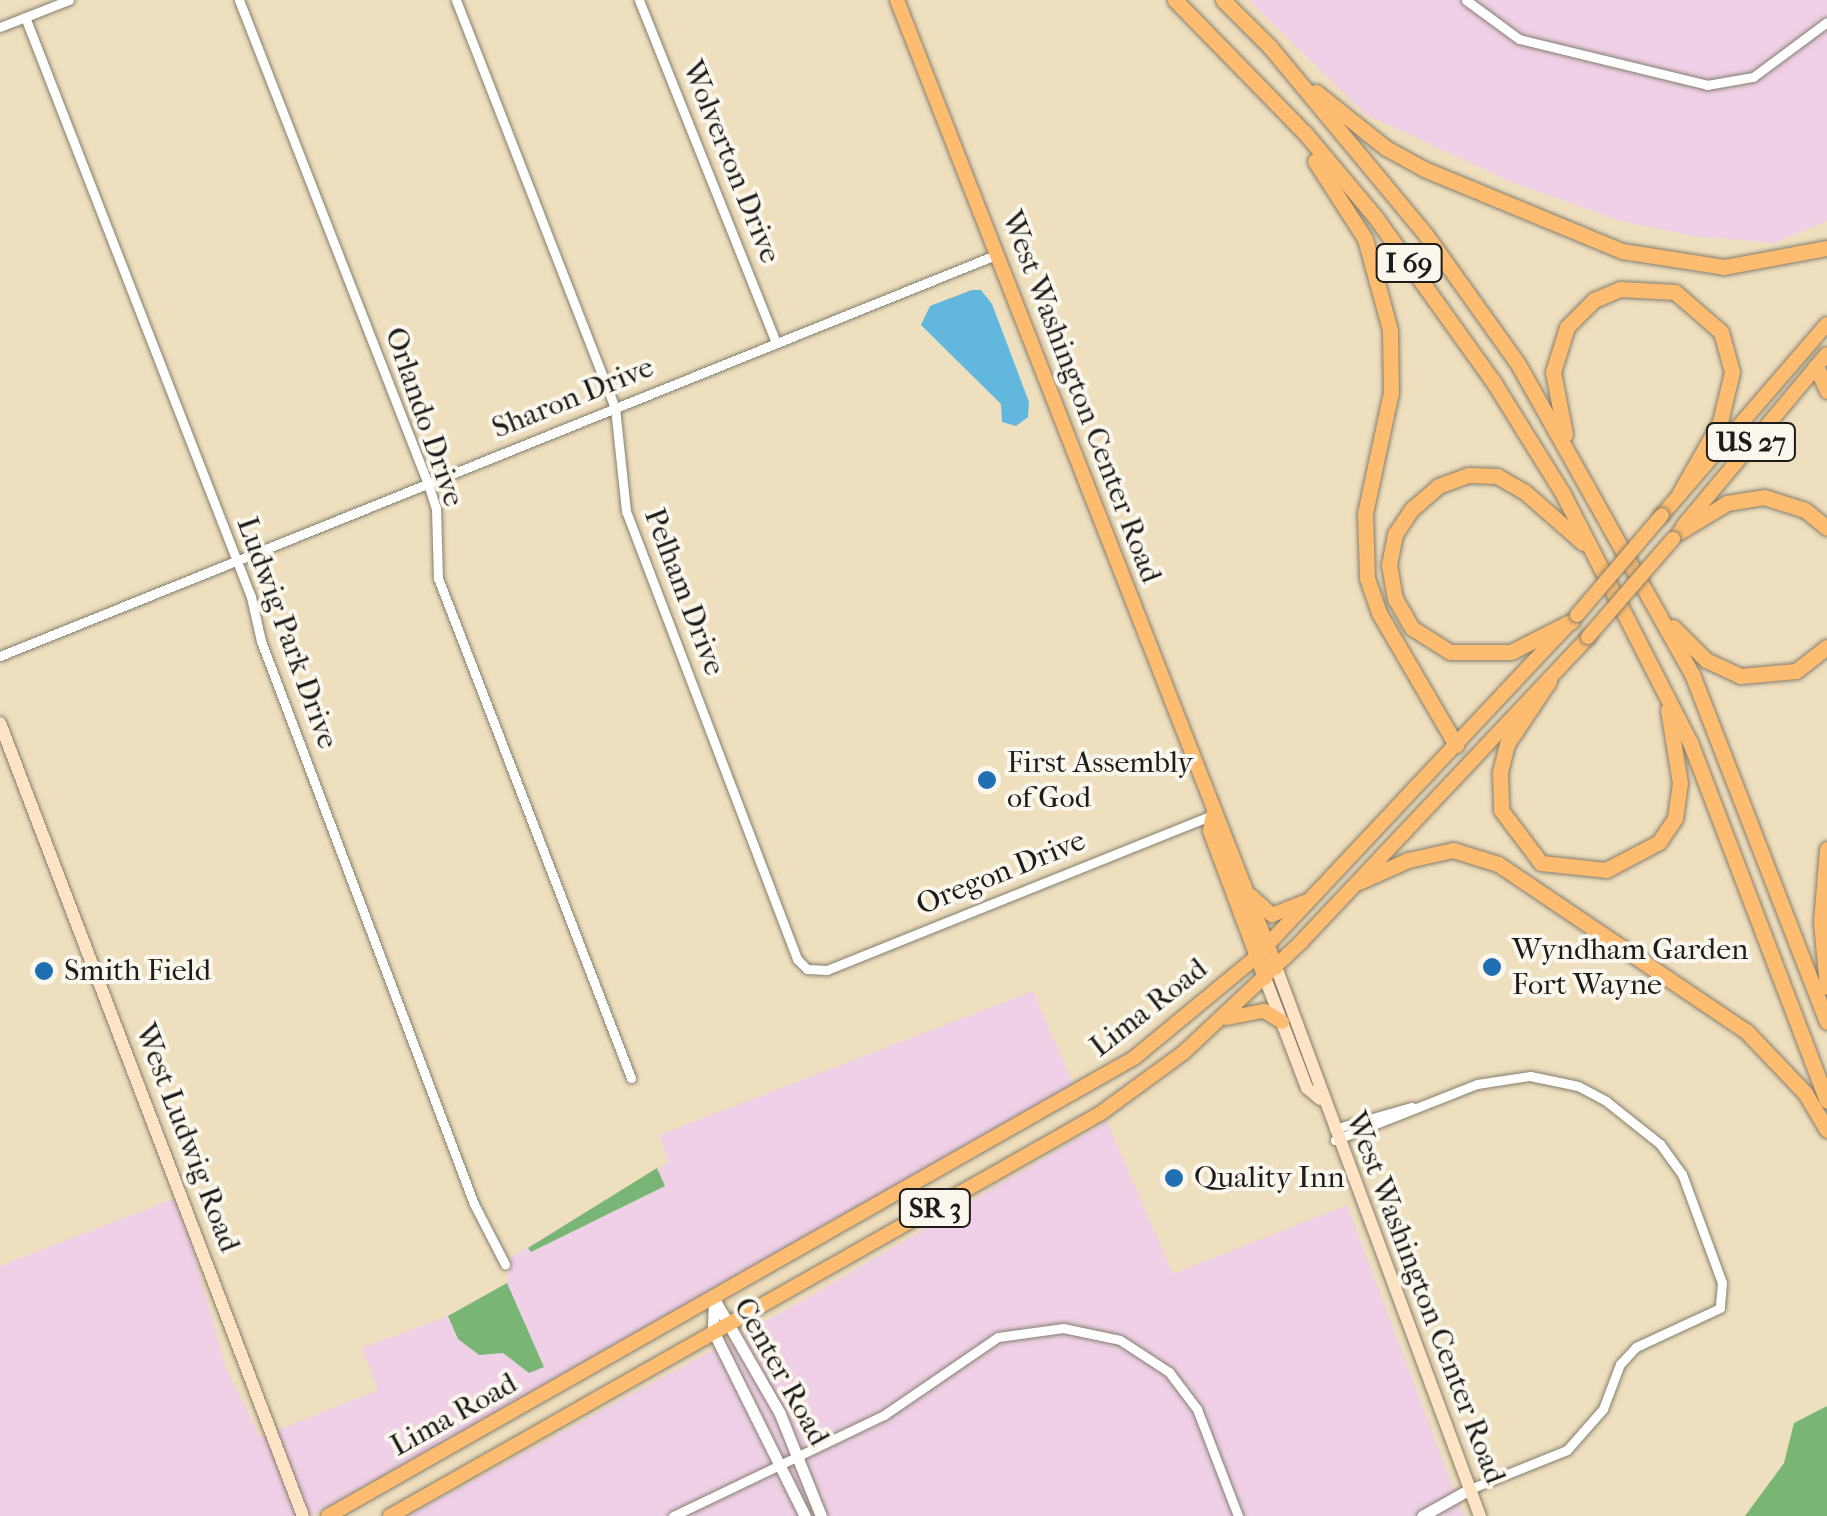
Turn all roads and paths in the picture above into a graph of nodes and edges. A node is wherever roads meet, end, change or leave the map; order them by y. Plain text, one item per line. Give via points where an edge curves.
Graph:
1 (69, 0) edge
2 (239, 0) edge
3 (456, 0) edge
4 (639, 0) edge
5 (897, 0) edge
6 (1175, 0) edge
7 (1223, 0) edge
8 (1466, 0) edge
9 (24, 17) junction
10 (1827, 22) edge
11 (0, 27) edge
12 (1286, 67) junction
13 (1260, 84) junction
14 (1827, 248) edge
15 (998, 254) junction
16 (1827, 324) edge
17 (776, 342) junction
18 (1822, 360) edge
19 (1827, 391) edge
20 (616, 408) junction
21 (1577, 466) junction
22 (428, 484) junction
23 (1679, 494) junction
24 (1827, 528) edge
25 (1676, 536) junction
26 (236, 558) junction
27 (1599, 559) junction
28 (1657, 609) junction
29 (1575, 618) junction
30 (1827, 647) edge
31 (0, 656) edge
32 (1549, 681) junction
33 (1664, 687) junction
34 (0, 723) edge
35 (1456, 744) junction
36 (1212, 816) junction
37 (1827, 849) edge
38 (1359, 882) junction
39 (1318, 894) junction
40 (1251, 896) junction
41 (1268, 945) junction
42 (1256, 957) junction
43 (807, 970) joint
44 (1271, 973) junction
45 (1827, 988) edge
46 (1227, 1018) junction
47 (1282, 1022) junction
48 (1827, 1022) edge
49 (631, 1078) dead end
50 (1320, 1099) junction
51 (1827, 1101) edge
52 (1827, 1130) edge
53 (1333, 1135) junction
54 (505, 1264) dead end
55 (714, 1299) junction
56 (729, 1322) junction
57 (713, 1332) junction
58 (799, 1454) junction
59 (782, 1461) junction
60 (1470, 1489) junction
61 (303, 1516) edge
62 (328, 1516) edge
63 (390, 1516) edge
64 (673, 1516) edge
65 (805, 1516) edge
66 (821, 1516) edge
67 (1238, 1516) edge
68 (1422, 1516) edge
69 (1480, 1516) edge

1 - 9 street
2 - 22 street, Orlando Drive
3 - 20 street, Pelham Drive
4 - 17 street, Wolverton Drive
5 - 15 main road, West Washington Center Road
6 - 13 highway, I 69
7 - 12 highway, I 69
8 - 10 street via 1519,39 1707,85 1754,77
9 - 11 street
9 - 26 street, Ludwig Park Drive
12 - 14 highway via 1386,148 1463,188 1622,252 1724,266
12 - 21 highway, I 69 via 1426,236 1518,364
13 - 27 highway, I 69 via 1376,218 1451,322
13 - 35 highway via 1347,205 1385,296 1391,392 1365,514 1364,560 1379,614
15 - 17 street, Sharon Drive
15 - 36 main road, West Washington Center Road
16 - 23 main road, Lima Road / US 27
17 - 20 street, Sharon Drive
18 - 19 highway
18 - 25 main road, Lima Road / US 27
20 - 22 street, Sharon Drive
20 - 43 street, Pelham Drive via 626,512
21 - 23 highway via 1556,398 1556,348 1594,300 1620,289 1657,286 1709,316 1729,351 1732,372 1720,422
21 - 28 highway, I 69
22 - 26 street, Sharon Drive
22 - 49 street, Orlando Drive via 436,508 438,578
23 - 29 main road, Lima Road / US 27, bridge
24 - 25 highway via 1795,506 1764,497 1726,504
25 - 32 main road, Lima Road / US 27, bridge
26 - 31 street, Sharon Drive
26 - 54 street, Ludwig Park Drive via 260,640 474,1204
27 - 29 highway via 1563,521 1497,476 1468,474 1438,486 1395,534 1395,599 1412,628 1450,652 1510,652
27 - 33 highway, I 69
28 - 30 highway via 1706,660 1740,676 1796,671
28 - 48 highway, I 69 via 1730,762
29 - 35 main road, Lima Road / SR 3
32 - 33 highway via 1507,744 1501,810 1541,862 1580,871 1632,860 1659,842 1675,818 1680,783
32 - 38 main road, Lima Road / SR 3
33 - 51 highway, I 69
34 - 61 main road, West Ludwig Road
35 - 39 main road, Lima Road / SR 3
36 - 40 main road, West Washington Center Road via 1224,826
36 - 42 main road, West Washington Center Road via 1210,831
36 - 43 street, Oregon Drive via 827,970
37 - 45 highway via 1820,922
38 - 44 main road, Lima Road / SR 3
38 - 52 highway via 1408,860 1453,850 1498,864 1746,1031 1805,1093
39 - 40 main road via 1272,915
39 - 41 main road, Lima Road / SR 3
40 - 41 main road, West Washington Center Road
41 - 42 main road, Lima Road / SR 3
41 - 44 main road, West Washington Center Road
42 - 44 main road, West Washington Center Road
42 - 55 main road, Lima Road / SR 3 via 1105,1078
44 - 46 main road, Lima Road / SR 3
44 - 47 main road, West Washington Center Road
44 - 50 main road, West Washington Center Road
46 - 47 main road via 1258,1010
46 - 56 main road, Lima Road / SR 3 via 1101,1113
47 - 50 main road, West Washington Center Road via 1307,1088
50 - 53 main road, West Washington Center Road
53 - 60 main road, West Washington Center Road
53 - 60 street via 1497,1078 1530,1076 1578,1086 1626,1116 1674,1160 1722,1283 1723,1299 1714,1313 1629,1354 1603,1409 1567,1450
55 - 56 street, Center Road
55 - 57 street, Center Road
55 - 62 main road, Lima Road / SR 3
56 - 57 main road, Lima Road / SR 3
56 - 58 street, Center Road
57 - 59 street, Center Road
57 - 63 main road, Lima Road / SR 3
58 - 59 street
58 - 66 street, Center Road
58 - 67 street via 884,1415 998,1338 1076,1329 1120,1340 1170,1372 1197,1409
59 - 64 street
59 - 65 street, Center Road
60 - 68 street
60 - 69 main road, West Washington Center Road

